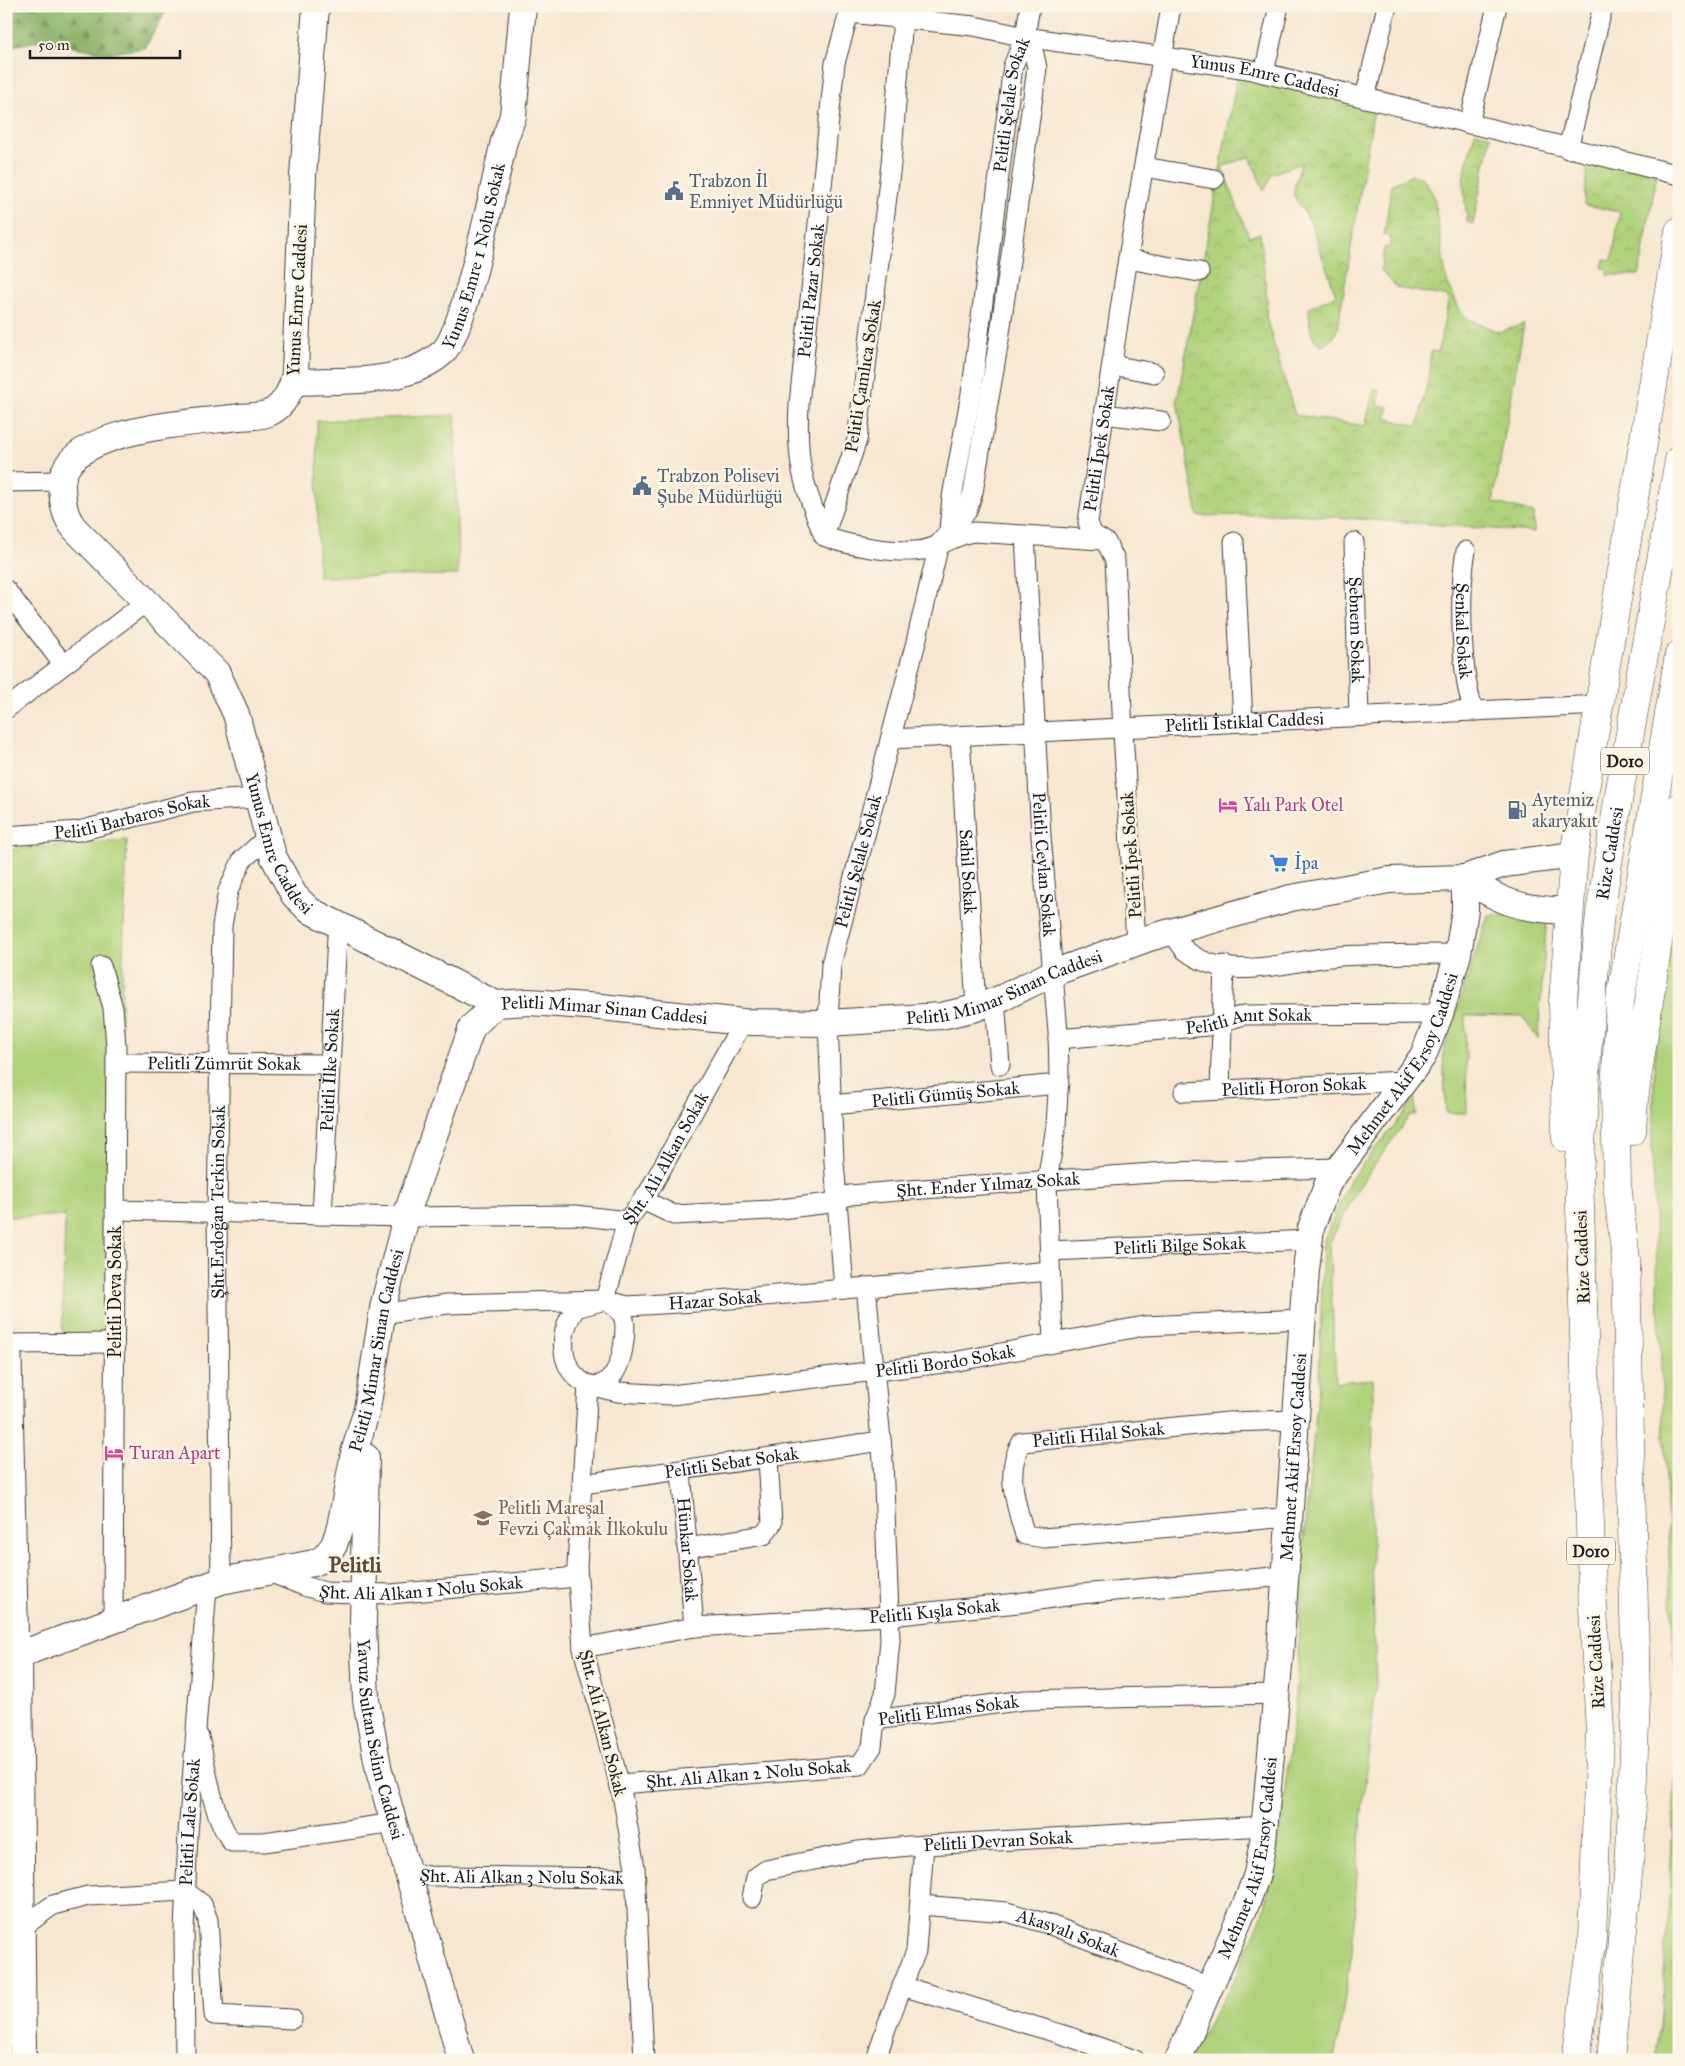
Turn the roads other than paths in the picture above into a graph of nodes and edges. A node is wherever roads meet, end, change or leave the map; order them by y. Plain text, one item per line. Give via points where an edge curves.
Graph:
1 (316, 6) edge
2 (523, 6) edge
3 (1030, 6) edge
4 (1171, 6) edge
5 (1279, 6) edge
6 (1388, 6) edge
7 (1497, 6) edge
8 (1603, 6) edge
9 (849, 10) edge
10 (903, 19) junction
11 (1025, 36) junction
12 (1162, 57) junction
13 (1264, 73) junction
14 (1365, 98) junction
15 (1469, 124) junction
16 (1568, 148) junction
17 (1144, 167) junction
18 (1679, 174) edge
19 (1214, 179) dead end
20 (1679, 231) edge
21 (1128, 259) junction
22 (1199, 272) dead end
23 (1112, 365) junction
24 (1154, 373) dead end
25 (293, 382) junction
26 (1104, 414) junction
27 (1161, 421) dead end
28 (1677, 471) edge
29 (61, 481) junction
30 (6, 482) edge
31 (1025, 535) junction
32 (824, 536) junction
33 (944, 537) junction
34 (1102, 540) junction
35 (1234, 542) dead end
36 (1354, 542) dead end
37 (1466, 551) dead end
38 (6, 590) edge
39 (146, 602) junction
40 (1679, 655) edge
41 (63, 664) junction
42 (1600, 705) junction
43 (6, 709) edge
44 (1474, 711) junction
45 (1359, 716) junction
46 (1243, 722) junction
47 (1122, 728) junction
48 (1035, 732) junction
49 (960, 736) junction
50 (890, 739) junction
51 (257, 798) junction
52 (1679, 807) edge
53 (6, 836) edge
54 (267, 838) junction
55 (1574, 855) junction
56 (1465, 878) junction
57 (1568, 911) junction
58 (341, 926) junction
59 (1172, 932) junction
60 (1136, 942) junction
61 (1458, 954) junction
62 (1224, 965) junction
63 (101, 966) dead end
64 (1053, 972) junction
65 (496, 1004) junction
66 (985, 1004) junction
67 (1440, 1014) junction
68 (1222, 1021) junction
69 (743, 1022) junction
70 (828, 1023) junction
71 (1058, 1039) junction
72 (116, 1063) junction
73 (219, 1064) junction
74 (330, 1064) junction
75 (1000, 1065) dead end
76 (1403, 1081) junction
77 (1059, 1084) junction
78 (1220, 1090) junction
79 (1184, 1092) dead end
80 (832, 1105) junction
81 (1339, 1168) junction
82 (1047, 1182) junction
83 (643, 1200) junction
84 (838, 1200) junction
85 (115, 1210) junction
86 (217, 1212) junction
87 (322, 1215) junction
88 (406, 1217) junction
89 (627, 1221) junction
90 (1310, 1240) junction
91 (1049, 1251) junction
92 (1626, 1260) junction
93 (1050, 1271) junction
94 (866, 1287) junction
95 (844, 1289) junction
96 (1584, 1294) junction
97 (606, 1300) junction
98 (382, 1314) junction
99 (1303, 1319) junction
100 (1053, 1342) junction
101 (114, 1343) junction
102 (9, 1344) edge
103 (873, 1371) junction
104 (588, 1385) junction
105 (367, 1409) junction
106 (1296, 1420) junction
107 (881, 1441) junction
108 (768, 1459) junction
109 (680, 1472) junction
110 (583, 1484) junction
111 (1290, 1516) junction
112 (11, 1526) edge
113 (687, 1548) junction
114 (269, 1572) junction
115 (578, 1576) junction
116 (1285, 1576) junction
117 (214, 1584) junction
118 (364, 1593) junction
119 (889, 1616) junction
120 (113, 1620) junction
121 (694, 1627) junction
122 (583, 1648) junction
123 (12, 1660) edge
124 (1276, 1694) junction
125 (875, 1720) junction
126 (195, 1724) junction
127 (620, 1784) junction
128 (394, 1823) junction
129 (1265, 1826) junction
130 (924, 1845) junction
131 (408, 1872) junction
132 (636, 1878) junction
133 (186, 1891) junction
134 (752, 1898) dead end
135 (920, 1905) junction
136 (14, 1934) edge
137 (902, 1986) junction
138 (1210, 1987) junction
139 (292, 2019) dead end
140 (23, 2060) edge
141 (185, 2060) edge
142 (461, 2060) edge
143 (644, 2060) edge
144 (876, 2060) edge
145 (1135, 2060) edge
146 (1178, 2060) edge
147 (1576, 2060) edge
148 (1611, 2060) edge

1 - 25 street, Yunus Emre Caddesi via 303,176
2 - 25 street, Yunus Emre 1 Nolu Sokak via 513,116 466,299 444,352 412,371 382,378
3 - 11 street, Pelitli Şelale Sokak
4 - 12 street, Pelitli İpek Sokak
5 - 13 street
6 - 14 street
7 - 15 street
8 - 16 street
9 - 10 street, Yunus Emre Caddesi
9 - 32 street, Pelitli Pazar Sokak via 835,63 797,444 806,495
10 - 11 street, Yunus Emre Caddesi via 974,26
10 - 32 street, Pelitli Çamlıca Sokak via 891,164 857,440
11 - 12 street, Yunus Emre Caddesi
11 - 33 street, Pelitli Şelale Sokak via 1013,66 974,378
12 - 13 street, Yunus Emre Caddesi
12 - 17 street, Pelitli İpek Sokak
13 - 14 street, Yunus Emre Caddesi
14 - 15 street, Yunus Emre Caddesi
15 - 16 street, Yunus Emre Caddesi
16 - 18 street, Yunus Emre Caddesi
17 - 19 street
17 - 21 street, Pelitli İpek Sokak
20 - 42 highway
21 - 22 street
21 - 23 street, Pelitli İpek Sokak
23 - 24 street
23 - 26 street, Pelitli İpek Sokak
25 - 29 street, Yunus Emre Caddesi via 289,393 269,413 116,436 80,452 69,464
26 - 27 street
26 - 34 street, Pelitli İpek Sokak via 1088,522 1092,534
28 - 96 highway, Rize Caddesi / D010 via 1600,913 1579,1174
29 - 30 street
29 - 39 street, Yunus Emre Caddesi via 66,518
31 - 33 street via 974,532
31 - 34 street
31 - 48 street, Pelitli Ceylan Sokak
32 - 33 street via 837,542 882,549 924,550
33 - 50 street, Pelitli Şelale Sokak
34 - 47 street, Pelitli İpek Sokak via 1111,549 1115,560
35 - 46 street
36 - 45 street, Şebnem Sokak
37 - 44 street, Şenkal Sokak via 1463,581 1465,672
38 - 41 street
39 - 41 street
39 - 51 street, Yunus Emre Caddesi via 217,673 227,690
40 - 92 highway, Rize Caddesi / D010 via 1620,1002 1615,1091 1617,1184
41 - 43 street
42 - 44 street, Pelitli İstiklal Caddesi
42 - 55 highway
44 - 45 street, Pelitli İstiklal Caddesi
45 - 46 street, Pelitli İstiklal Caddesi
46 - 47 street, Pelitli İstiklal Caddesi
47 - 48 street, Pelitli İstiklal Caddesi
47 - 60 street, Pelitli İpek Sokak
48 - 49 street, Pelitli İstiklal Caddesi
48 - 64 street, Pelitli Ceylan Sokak via 1048,942
49 - 50 street, Pelitli İstiklal Caddesi
49 - 66 street, Sahil Sokak
50 - 70 street, Pelitli Şelale Sokak via 831,964
51 - 53 street, Pelitli Barbaros Sokak via 194,802 79,831
51 - 54 street, Yunus Emre Caddesi
52 - 92 highway via 1634,1099
54 - 58 street, Yunus Emre Caddesi via 294,895 309,910
54 - 73 street, Şht.Erdoğan Terkin Sokak via 242,860 228,891 222,926
55 - 56 street, Pelitli Mimar Sinan Caddesi via 1504,864
55 - 57 highway
56 - 57 street via 1492,897 1526,908
56 - 59 street, Pelitli Mimar Sinan Caddesi via 1389,880 1338,888
56 - 61 street, Mehmet Akif Ersoy Caddesi via 1465,910
57 - 96 highway via 1563,1002 1568,1220
58 - 65 street, Yunus Emre Caddesi
58 - 74 street, Pelitli İlke Sokak via 337,937
59 - 60 street, Pelitli Mimar Sinan Caddesi
59 - 62 street via 1196,957
60 - 64 street, Pelitli Mimar Sinan Caddesi
61 - 62 street via 1338,956 1249,969
61 - 67 street, Mehmet Akif Ersoy Caddesi
62 - 68 street
63 - 72 street, Pelitli Deva Sokak via 113,1008
64 - 66 street, Pelitli Mimar Sinan Caddesi
64 - 71 street, Pelitli Ceylan Sokak
65 - 69 street, Pelitli Mimar Sinan Caddesi via 529,1002 601,1007
65 - 88 street, Pelitli Mimar Sinan Caddesi via 472,1027
66 - 70 street, Pelitli Mimar Sinan Caddesi via 942,1016
66 - 75 street, Sahil Sokak
67 - 68 street, Pelitli Anıt Sokak via 1244,1015
67 - 76 street, Mehmet Akif Ersoy Caddesi via 1423,1056
68 - 71 street, Pelitli Anıt Sokak via 1208,1026
68 - 78 street
69 - 70 street, Pelitli Mimar Sinan Caddesi
69 - 83 street, Şht. Ali Alkan Sokak
70 - 80 street, Pelitli Şelale Sokak
71 - 77 street, Pelitli Ceylan Sokak
72 - 73 street, Pelitli Zümrüt Sokak
72 - 85 street, Pelitli Deva Sokak
73 - 74 street, Pelitli Zümrüt Sokak
73 - 86 street, Şht.Erdoğan Terkin Sokak
74 - 87 street, Pelitli İlke Sokak
76 - 78 street, Pelitli Horon Sokak
76 - 81 street, Mehmet Akif Ersoy Caddesi
77 - 80 street, Pelitli Gümüş Sokak
77 - 82 street, Pelitli Ceylan Sokak
78 - 79 street, Pelitli Horon Sokak
80 - 84 street, Pelitli Şelale Sokak
81 - 82 street, Şht. Ender Yılmaz Sokak via 1167,1172
81 - 90 street, Mehmet Akif Ersoy Caddesi via 1320,1200
82 - 84 street, Şht. Ender Yılmaz Sokak via 850,1195
82 - 91 street, Pelitli Ceylan Sokak
83 - 84 street, Şht. Ender Yılmaz Sokak via 674,1215 772,1210
83 - 89 street, Şht. Ali Alkan Sokak
84 - 95 street, Pelitli Şelale Sokak
85 - 86 street
85 - 101 street, Pelitli Deva Sokak
86 - 87 street
86 - 117 street, Şht.Erdoğan Terkin Sokak
87 - 88 street
88 - 89 street via 575,1215
88 - 98 street, Pelitli Mimar Sinan Caddesi
89 - 97 street, Şht. Ali Alkan Sokak
90 - 91 street, Pelitli Bilge Sokak
90 - 99 street, Mehmet Akif Ersoy Caddesi
91 - 93 street, Pelitli Ceylan Sokak
92 - 148 highway, Rize Caddesi / D010 via 1636,1698 1630,1853
93 - 94 street, Hazar Sokak
93 - 100 street, Pelitli Ceylan Sokak
94 - 95 street, Hazar Sokak
94 - 103 street, Pelitli Elmas Sokak
95 - 97 street, Hazar Sokak via 627,1306
96 - 147 highway, Rize Caddesi / D010 via 1600,1731 1592,1940
97 - 98 street, Hazar Sokak via 447,1304
97 - 104 street via 622,1312 625,1320 623,1354 613,1377 599,1385
97 - 104 street via 576,1308 566,1326 564,1349 567,1365 580,1382
98 - 105 street, Pelitli Mimar Sinan Caddesi
99 - 100 street, Pelitli Bordo Sokak via 1144,1326
99 - 106 street, Mehmet Akif Ersoy Caddesi
100 - 103 street, Pelitli Bordo Sokak via 953,1362
101 - 102 street
101 - 120 street, Pelitli Deva Sokak
102 - 112 street
103 - 104 street, Pelitli Bordo Sokak via 671,1395 618,1392
103 - 107 street, Pelitli Elmas Sokak
104 - 110 street, Şht. Ali Alkan Sokak
105 - 114 street, Pelitli Mimar Sinan Caddesi via 334,1545 324,1558 314,1563
105 - 118 street, Yavuz Sultan Selim Caddesi
106 - 111 street, Mehmet Akif Ersoy Caddesi
106 - 111 street, Pelitli Hilal Sokak via 1228,1422 1022,1442 1012,1467 1018,1514 1025,1535 1044,1538
107 - 108 street, Pelitli Sebat Sokak
107 - 119 street, Pelitli Elmas Sokak
108 - 109 street, Pelitli Sebat Sokak
108 - 113 street via 772,1523 764,1535
109 - 110 street, Pelitli Sebat Sokak
109 - 113 street, Hünkar Sokak
110 - 115 street, Şht. Ali Alkan Sokak
111 - 116 street, Mehmet Akif Ersoy Caddesi
112 - 123 street
113 - 121 street, Hünkar Sokak
114 - 117 street, Pelitli Mimar Sinan Caddesi
114 - 118 street, Şht. Ali Alkan 1 Nolu Sokak via 325,1592
115 - 118 street, Şht. Ali Alkan 1 Nolu Sokak via 391,1594
115 - 122 street, Şht. Ali Alkan Sokak
116 - 119 street, Pelitli Kışla Sokak via 1080,1594
116 - 124 street, Mehmet Akif Ersoy Caddesi
117 - 120 street, Pelitli Mimar Sinan Caddesi
117 - 126 street, Pelitli Lale Sokak
118 - 128 street, Yavuz Sultan Selim Caddesi via 366,1700 379,1772
119 - 121 street, Pelitli Kışla Sokak
119 - 125 street, Pelitli Elmas Sokak via 888,1678
120 - 123 street, Pelitli Mimar Sinan Caddesi
121 - 122 street, Pelitli Kışla Sokak
122 - 127 street, Şht. Ali Alkan Sokak
123 - 136 street
124 - 125 street, Pelitli Elmas Sokak via 1025,1700
124 - 129 street, Mehmet Akif Ersoy Caddesi
125 - 127 street, Şht. Ali Alkan 2 Nolu Sokak via 872,1747 860,1764
126 - 128 street via 218,1814 232,1842 264,1842
126 - 133 street, Pelitli Lale Sokak
127 - 132 street, Şht. Ali Alkan Sokak
128 - 131 street, Yavuz Sultan Selim Caddesi
129 - 130 street, Pelitli Devran Sokak
129 - 138 street, Mehmet Akif Ersoy Caddesi via 1257,1874
130 - 134 street, Pelitli Devran Sokak via 858,1851 766,1870 756,1877
130 - 135 street
131 - 132 street, Şht. Ali Alkan 3 Nolu Sokak via 429,1876
131 - 142 street, Yavuz Sultan Selim Caddesi
132 - 143 street, Şht. Ali Alkan Sokak
133 - 136 street via 88,1896 52,1905
133 - 139 street via 202,1904 208,1920 214,2015
133 - 141 street, Pelitli Lale Sokak
135 - 137 street via 916,1951
135 - 138 street, Akasyalı Sokak via 1007,1912 1048,1924
136 - 140 street
137 - 144 street
137 - 145 street
138 - 146 street, Mehmet Akif Ersoy Caddesi

